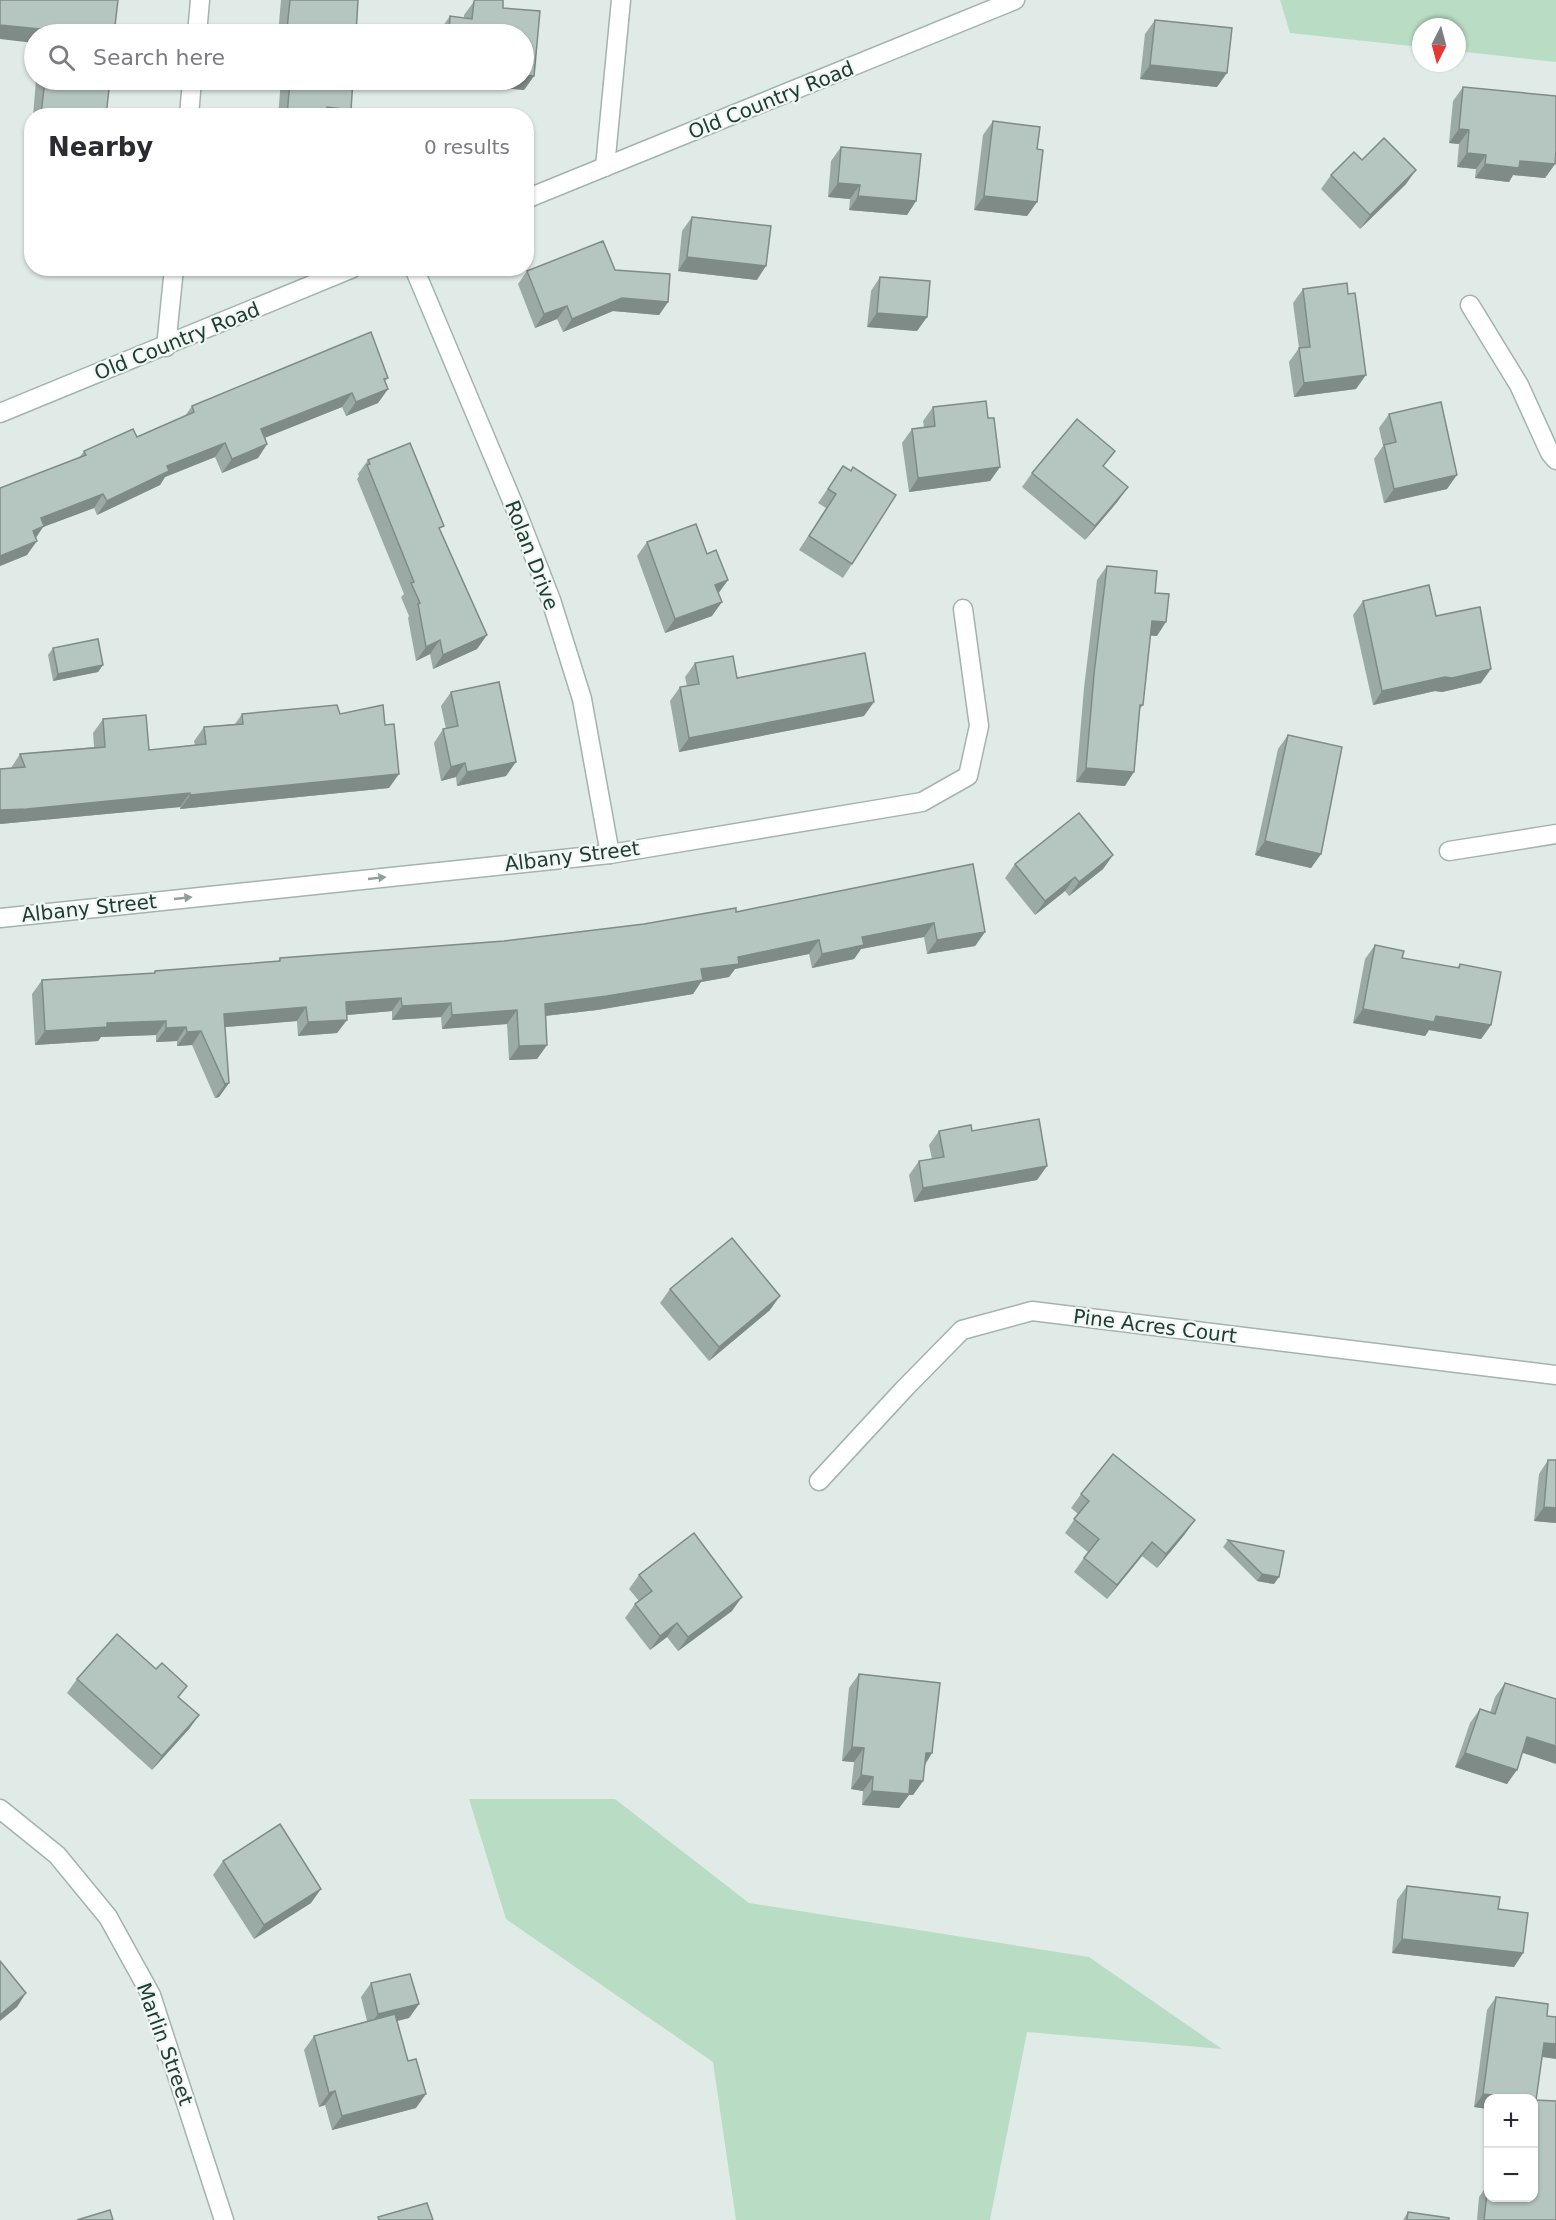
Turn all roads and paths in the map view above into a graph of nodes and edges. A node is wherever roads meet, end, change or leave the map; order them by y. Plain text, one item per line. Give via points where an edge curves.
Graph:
1 (200, 0) edge
2 (621, 0) edge
3 (1015, 0) edge
4 (198, 24) edge
5 (191, 90) edge
6 (190, 108) edge
7 (605, 167) junction
8 (534, 195) edge
9 (173, 276) edge
10 (334, 276) edge
11 (417, 276) edge
12 (1470, 304) dead end
13 (166, 346) junction
14 (0, 413) edge
15 (1556, 460) edge
16 (963, 609) dead end
17 (1556, 834) edge
18 (1449, 851) dead end
19 (610, 854) junction
20 (0, 918) edge
21 (1556, 1374) edge
22 (819, 1482) dead end
23 (0, 1809) edge
24 (224, 2220) edge

1 - 4 street
2 - 7 street
3 - 7 street, Old Country Road
5 - 6 street
7 - 8 street, Old Country Road
9 - 13 street
10 - 13 street, Old Country Road
11 - 19 street, Rolan Drive via 551,600 582,699
12 - 15 street via 1519,385
13 - 14 street, Old Country Road
16 - 19 street, Albany Street via 979,726 968,776 922,802
17 - 18 street
20 -> 19 street, Albany Street
21 - 22 street, Pine Acres Court via 1032,1311 962,1330
23 - 24 street, Marlin Street via 57,1855 108,1917 151,1995

